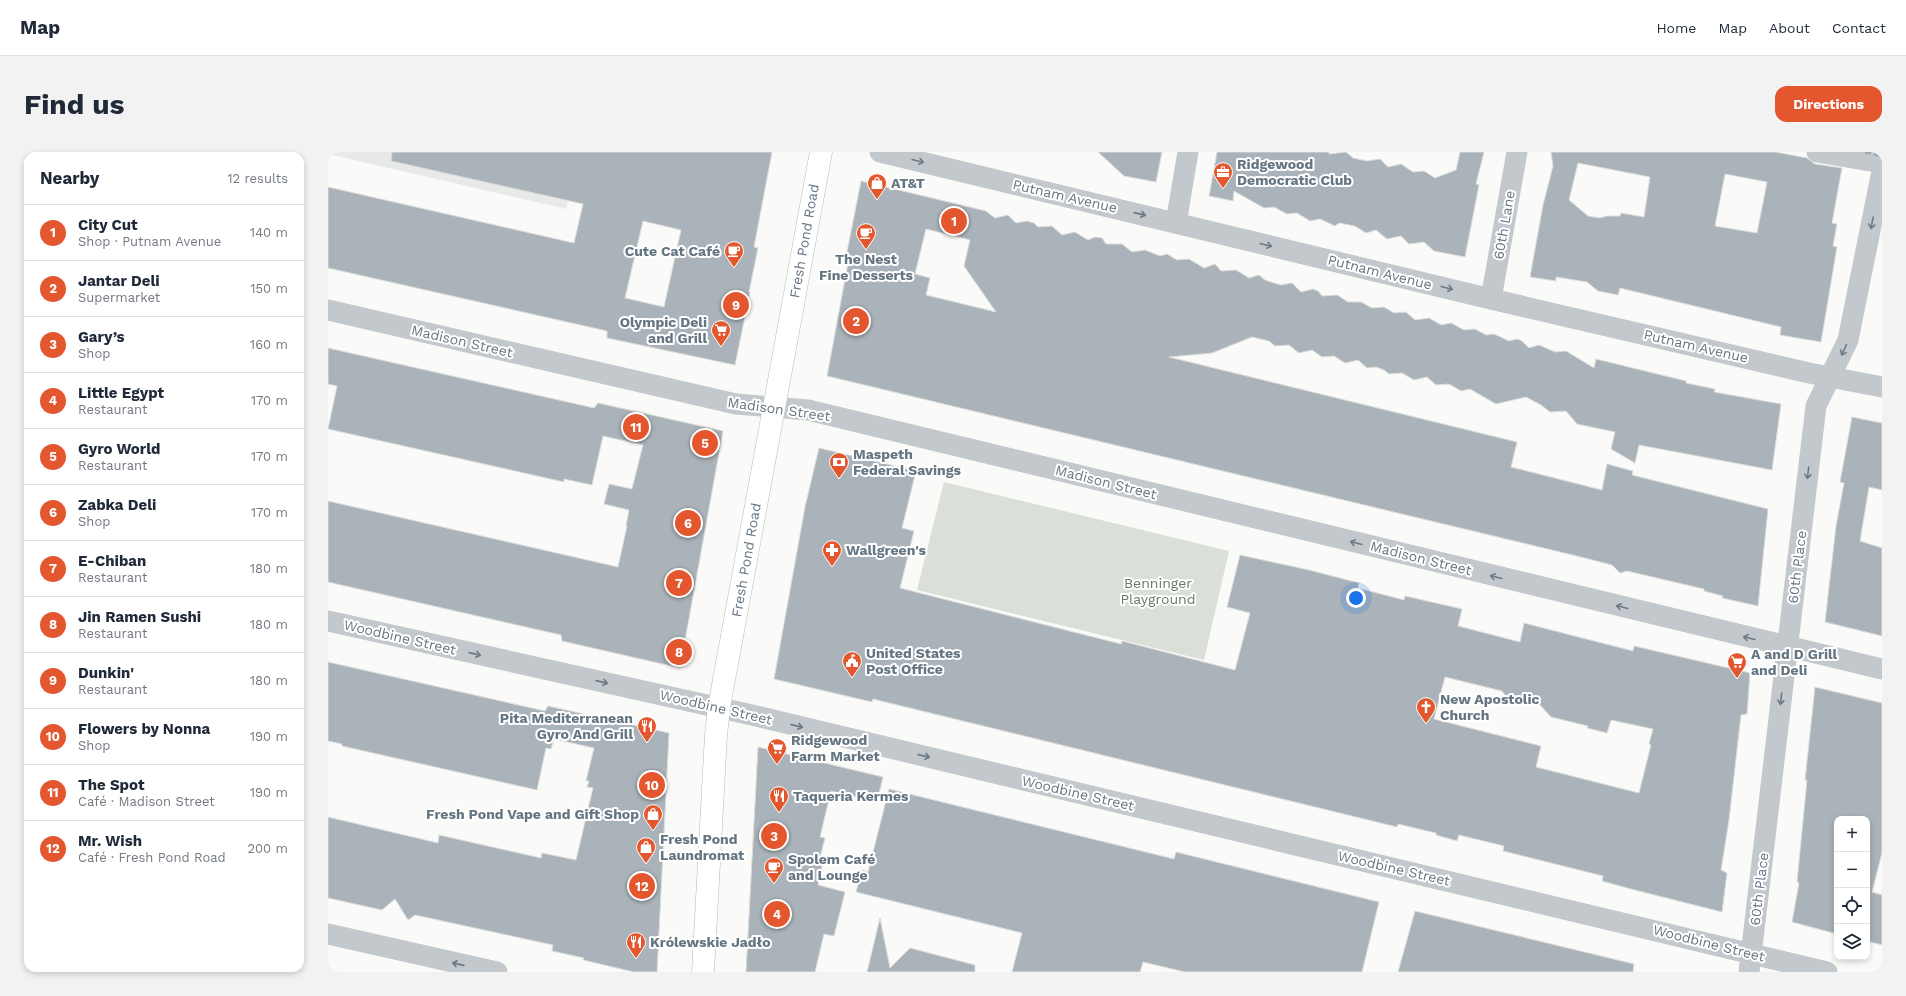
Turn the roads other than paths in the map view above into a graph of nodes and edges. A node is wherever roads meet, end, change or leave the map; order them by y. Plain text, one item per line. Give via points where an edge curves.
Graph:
1 (820, 152) edge
2 (880, 152) edge
3 (1188, 152) edge
4 (1517, 152) edge
5 (1817, 152) edge
6 (1882, 163) edge
7 (1882, 171) edge
8 (1176, 223) junction
9 (1491, 299) junction
10 (328, 310) edge
11 (1830, 377) junction
12 (1882, 387) edge
13 (774, 407) junction
14 (328, 621) edge
15 (1787, 646) junction
16 (1882, 669) edge
17 (719, 707) junction
18 (328, 934) edge
19 (1750, 963) edge
20 (496, 972) edge
21 (702, 972) edge
22 (1827, 972) edge

1 - 13 main road, Fresh Pond Road
2 -> 8 street, Putnam Avenue
3 - 8 street
4 - 9 street, 60th Lane
5 - 6 street
7 -> 11 street, 60th Place via 1848,340
8 -> 9 street, Putnam Avenue
9 - 11 street, Putnam Avenue
10 - 13 street, Madison Street via 736,404
11 - 12 street, Putnam Avenue
11 -> 15 street, 60th Place via 1816,406
15 -> 13 street, Madison Street via 808,410
13 - 17 main road, Fresh Pond Road
14 -> 17 street, Woodbine Street
15 - 16 street, Madison Street
15 -> 19 street, 60th Place
17 -> 19 street, Woodbine Street
17 - 21 main road, Fresh Pond Road
20 -> 18 street
19 - 22 street, Woodbine Street

